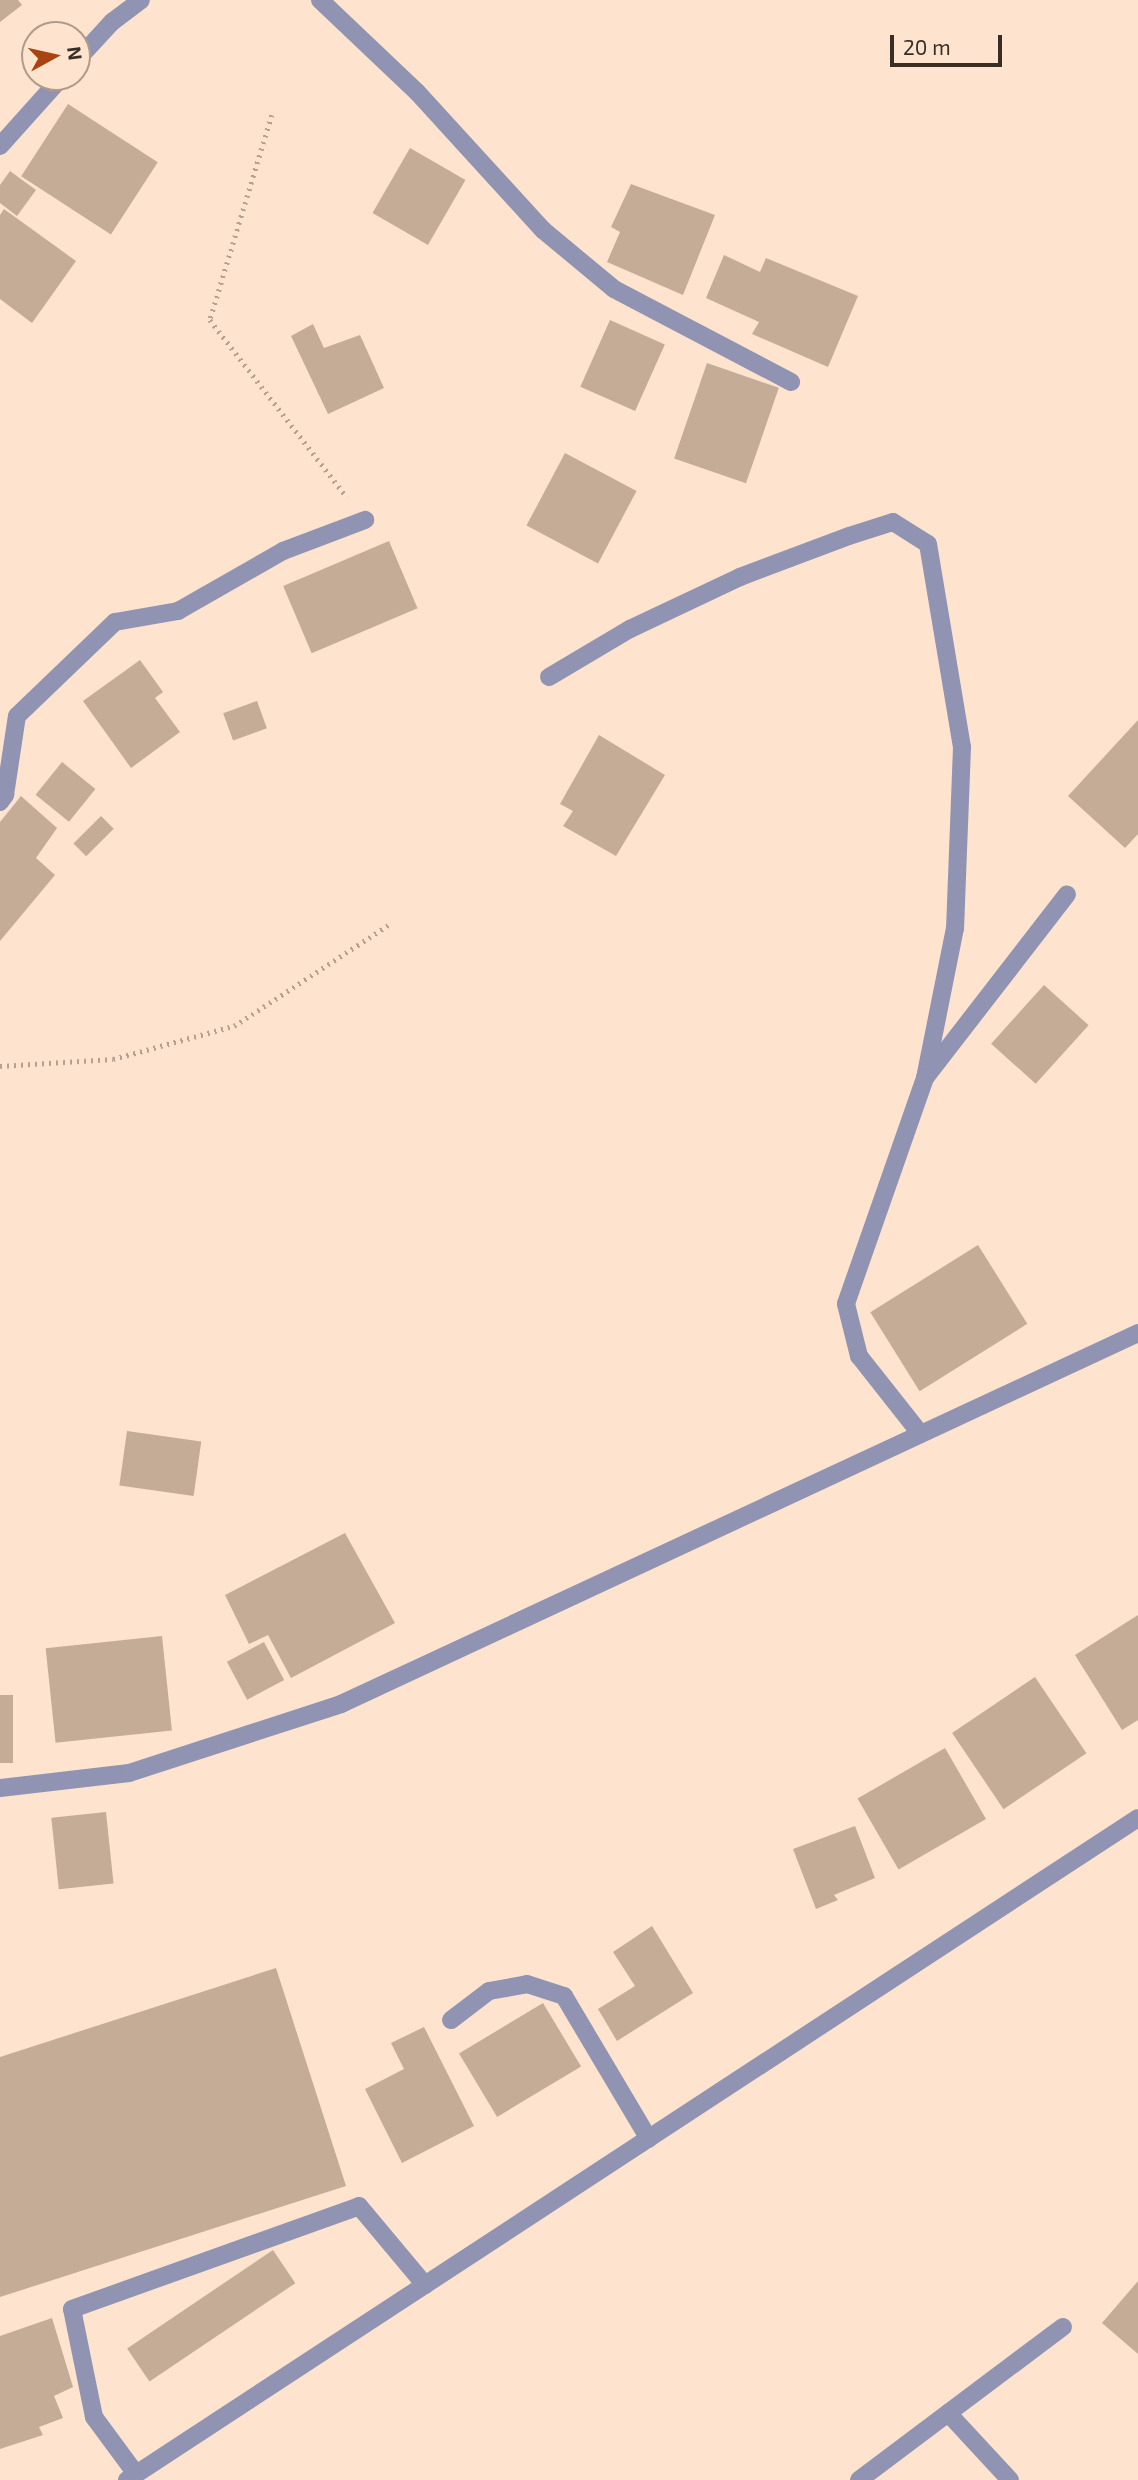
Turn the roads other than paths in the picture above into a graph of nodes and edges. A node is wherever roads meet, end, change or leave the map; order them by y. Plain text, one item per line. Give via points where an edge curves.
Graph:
1 (141, 0) edge
2 (320, 0) edge
3 (91, 45) edge
4 (49, 91) edge
5 (0, 146) edge
6 (791, 382) dead end
7 (365, 520) road end
8 (549, 677) dead end
9 (0, 802) edge
10 (1067, 894) dead end
11 (925, 1078) junction
12 (1138, 1334) edge
13 (919, 1432) junction
14 (0, 1788) edge
15 (1138, 1818) edge
16 (452, 2020) dead end
17 (649, 2139) junction
18 (425, 2285) junction
19 (1063, 2327) dead end
20 (948, 2413) junction
21 (131, 2477) edge
22 (859, 2480) edge
23 (1010, 2480) edge

1 - 3 street
2 - 6 street via 417,92 543,230 614,289
4 - 5 street
7 - 9 street via 283,551 178,611 115,622 17,716 5,796
8 - 11 street via 630,629 740,577 849,536 893,522 928,544 962,747 955,928
10 - 11 street
11 - 13 street via 846,1304 859,1356
12 - 13 street
13 - 14 street via 341,1704 129,1773
15 - 17 street
16 - 17 street via 489,1991 527,1984 564,1996
17 - 18 street
18 - 21 street
18 - 21 street via 359,2206 72,2309 94,2417
19 - 20 street
20 - 22 street
20 - 23 street

